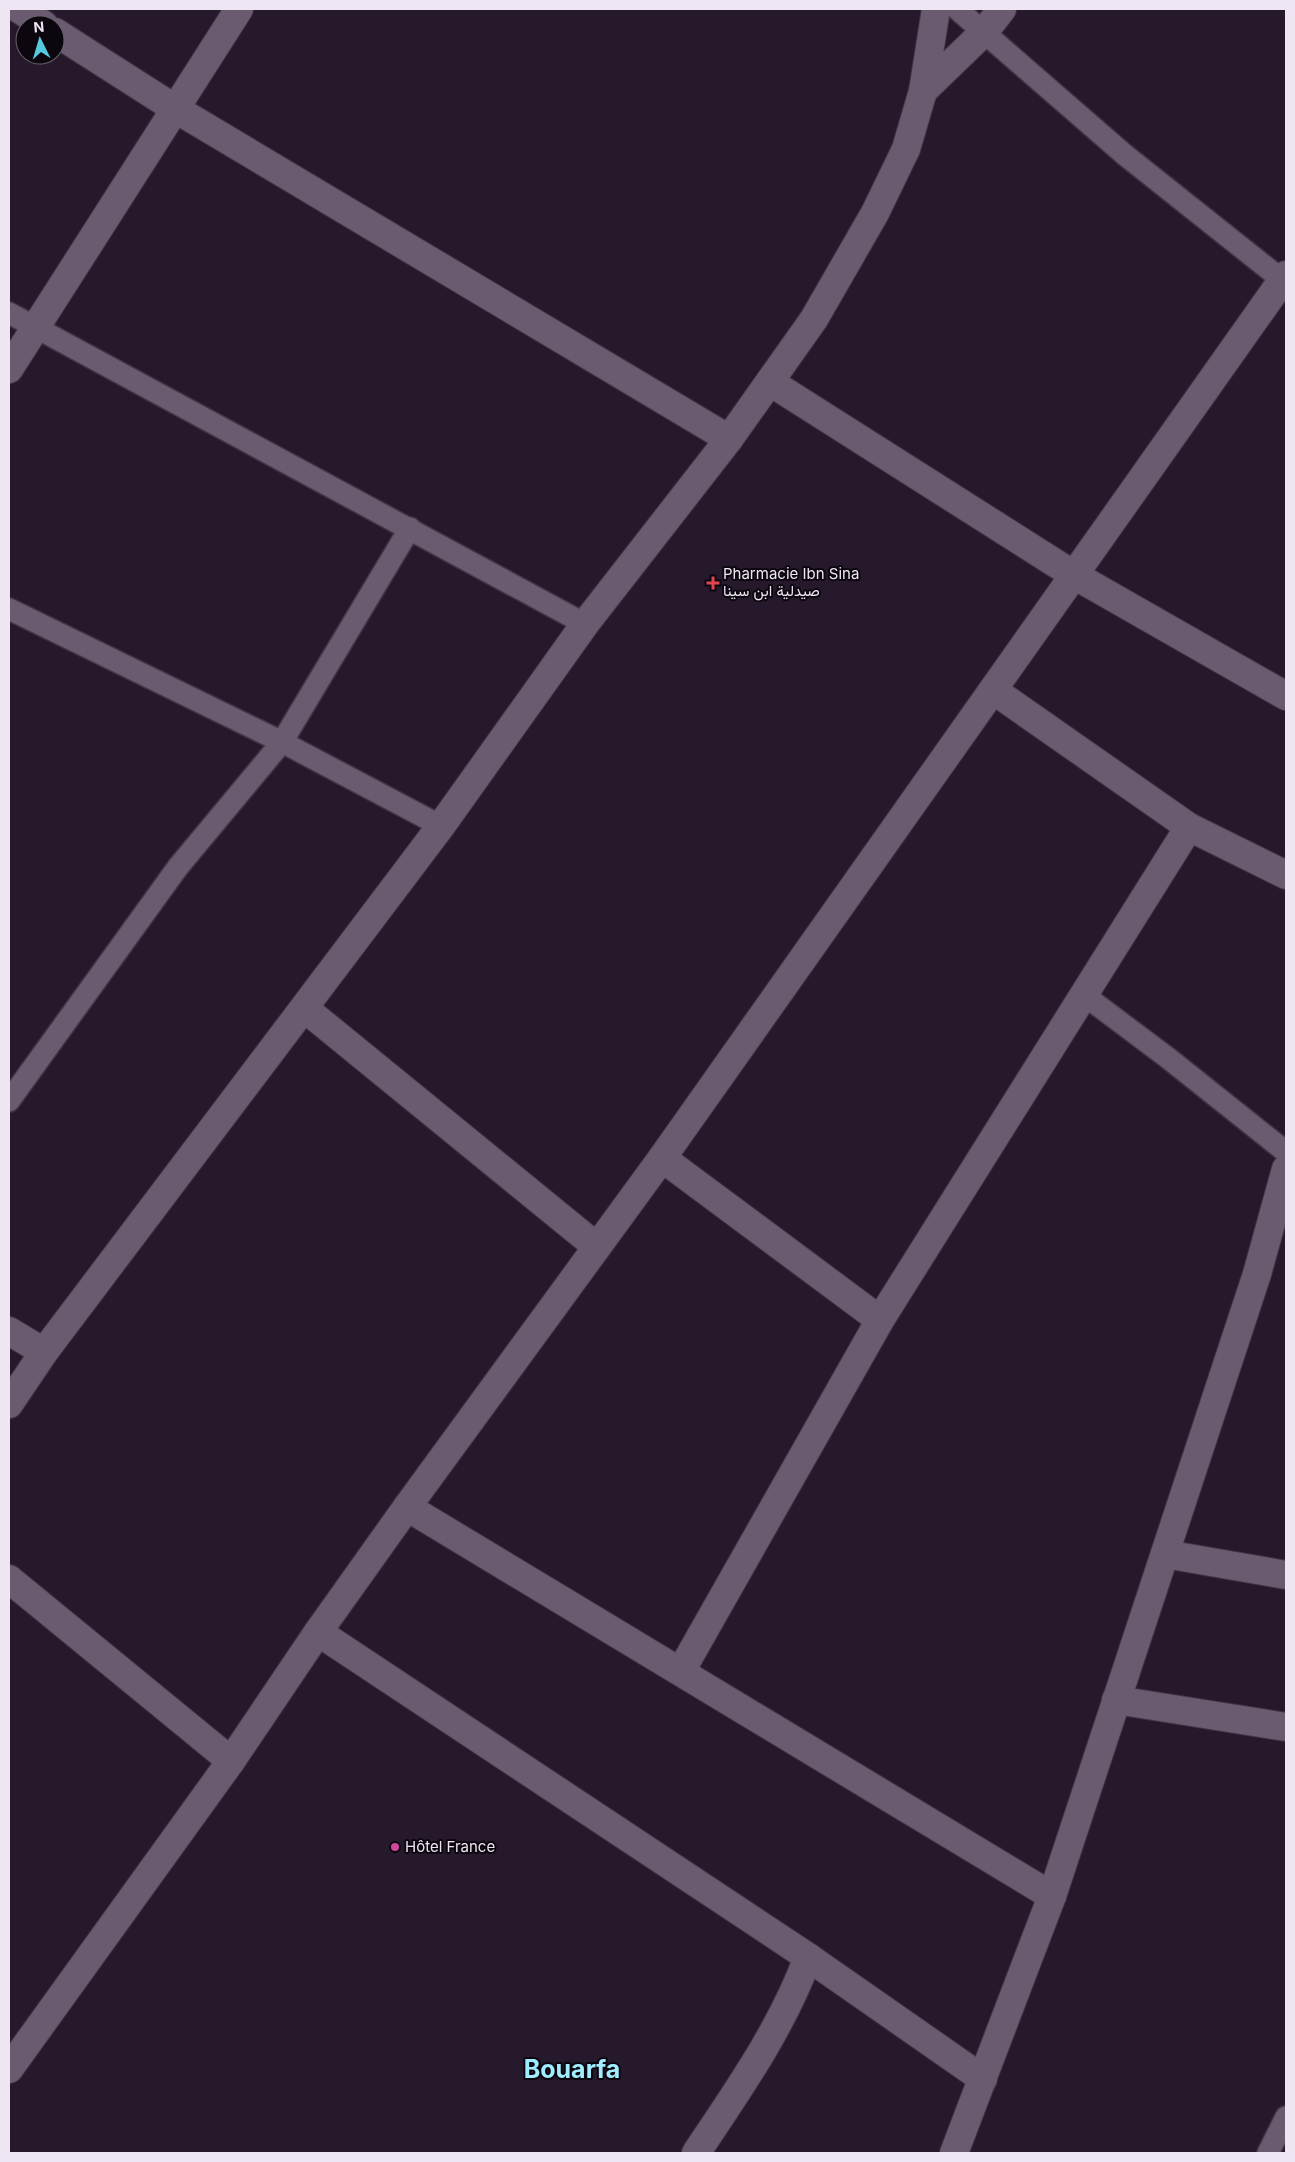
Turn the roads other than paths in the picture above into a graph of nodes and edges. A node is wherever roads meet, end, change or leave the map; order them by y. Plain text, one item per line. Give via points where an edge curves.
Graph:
1 (239, 9) edge
2 (936, 9) edge
3 (957, 9) edge
4 (1002, 9) edge
5 (984, 32) junction
6 (65, 38) edge
7 (923, 91) junction
8 (174, 108) junction
9 (1285, 280) edge
10 (9, 313) edge
11 (36, 328) junction
12 (9, 369) edge
13 (770, 382) junction
14 (729, 439) junction
15 (410, 528) junction
16 (1074, 575) junction
17 (9, 609) edge
18 (585, 624) junction
19 (993, 690) junction
20 (1286, 696) edge
21 (282, 742) junction
22 (441, 826) junction
23 (1189, 827) junction
24 (1286, 875) edge
25 (1084, 995) junction
26 (304, 1008) junction
27 (9, 1101) edge
28 (1286, 1152) edge
29 (662, 1158) junction
30 (1286, 1169) edge
31 (597, 1247) junction
32 (880, 1320) junction
33 (9, 1331) edge
34 (44, 1352) junction
35 (9, 1404) edge
36 (407, 1507) junction
37 (1165, 1554) junction
38 (1286, 1575) edge
39 (9, 1579) edge
40 (318, 1632) junction
41 (681, 1671) junction
42 (1116, 1700) junction
43 (1286, 1727) edge
44 (231, 1761) junction
45 (1052, 1896) junction
46 (808, 1957) junction
47 (9, 2068) edge
48 (983, 2079) junction
49 (1286, 2116) edge
50 (696, 2153) edge
51 (954, 2153) edge
52 (1268, 2153) edge

1 - 8 street
2 - 7 street
3 - 5 lane
4 - 5 street
5 - 7 street
5 - 9 lane via 1125,155
6 - 8 street
7 - 13 street via 906,149 875,213 814,319
8 - 11 street
8 - 14 street
9 - 16 street
10 - 11 lane
11 - 12 street
11 - 15 lane
13 - 14 street
13 - 16 street
14 - 18 street
15 - 18 lane
15 - 21 lane
16 - 19 street
16 - 20 street
17 - 21 lane
18 - 22 street
19 - 23 street
19 - 29 street
21 - 22 lane
21 - 27 lane via 178,867
22 - 26 street
23 - 24 street
23 - 25 street
25 - 28 lane
25 - 32 street
26 - 31 street
26 - 34 street
29 - 31 street
29 - 32 street
30 - 37 street via 1257,1274
31 - 36 street
32 - 41 street
33 - 34 street
34 - 35 street
36 - 40 street
36 - 41 street
37 - 38 street
37 - 42 street
39 - 44 street
40 - 44 street
40 - 46 street
41 - 45 street
42 - 43 street
42 - 45 street
44 - 47 street
45 - 48 street
46 - 48 street
46 - 50 street via 788,2005 770,2037
48 - 51 street
49 - 52 lane

